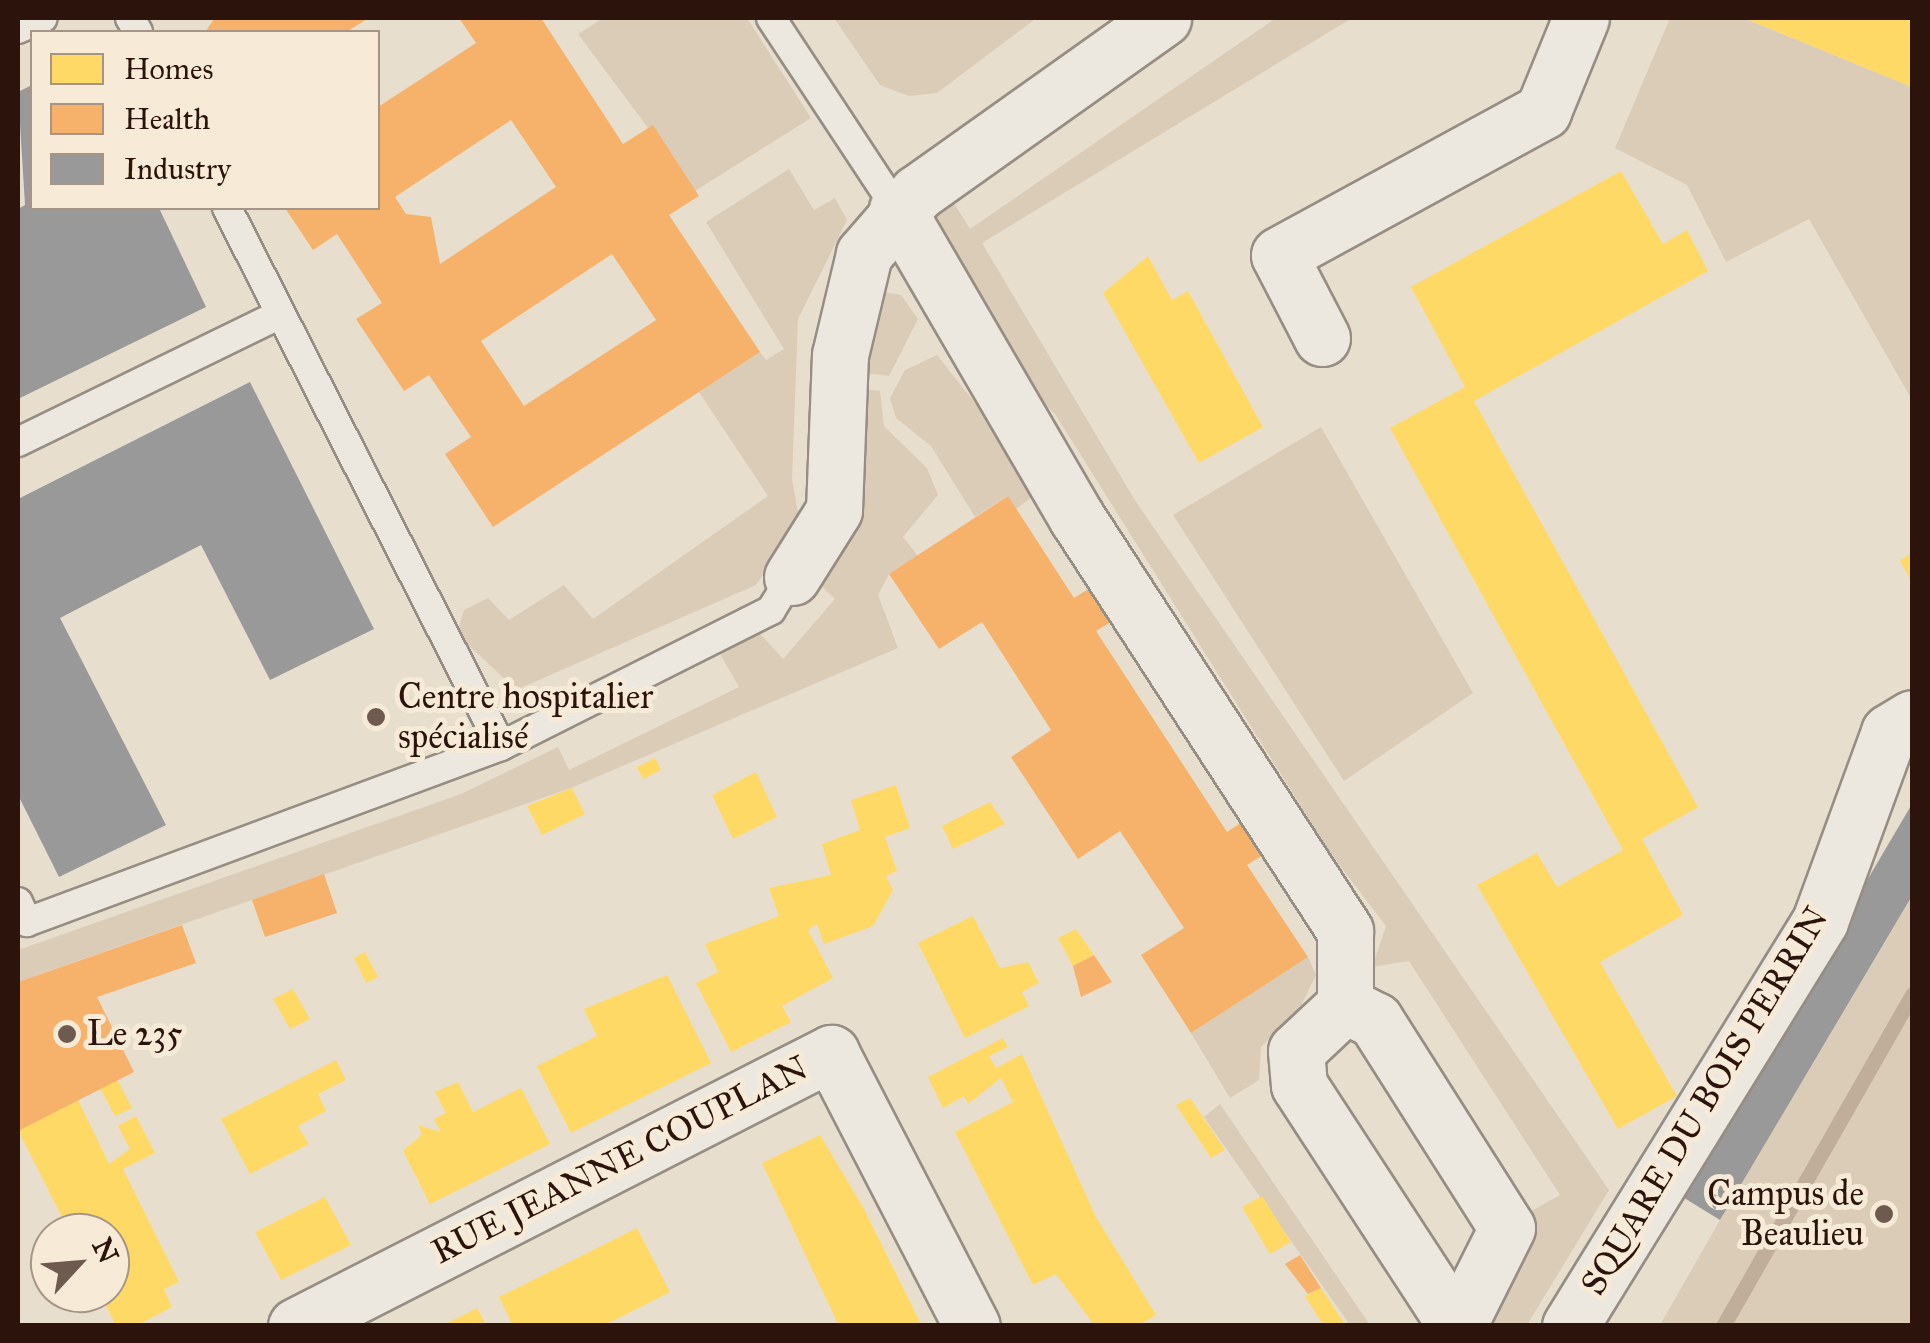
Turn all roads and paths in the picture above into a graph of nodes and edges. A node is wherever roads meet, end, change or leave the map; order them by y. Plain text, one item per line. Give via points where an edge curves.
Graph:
1 (42, 18) edge
2 (771, 18) edge
3 (1162, 18) edge
4 (1581, 18) edge
5 (18, 29) edge
6 (897, 209) junction
7 (228, 210) edge
8 (281, 314) junction
9 (1322, 338) dead end
10 (18, 442) edge
11 (792, 577) joint
12 (1912, 718) edge
13 (502, 746) junction
14 (18, 902) edge
15 (1344, 1005) junction
16 (296, 1326) edge
17 (972, 1326) edge
18 (1457, 1326) edge
19 (1570, 1326) edge

1 - 5 lane
2 - 6 lane
3 - 6 street
4 - 9 street via 1543,111 1278,255
6 - 11 street via 864,254 840,355 834,510
6 - 15 street via 1077,518 1345,931
7 - 8 lane
8 - 10 lane
8 - 13 lane
11 - 13 lane via 772,610
12 - 19 street, SQUARE DU BOIS PERRIN via 1888,732 1820,921
13 - 14 lane via 27,922
15 - 18 street via 1296,1051 1299,1085
15 - 18 street via 1374,1020 1507,1228
16 - 17 street, RUE JEANNE COUPLAN via 831,1053

